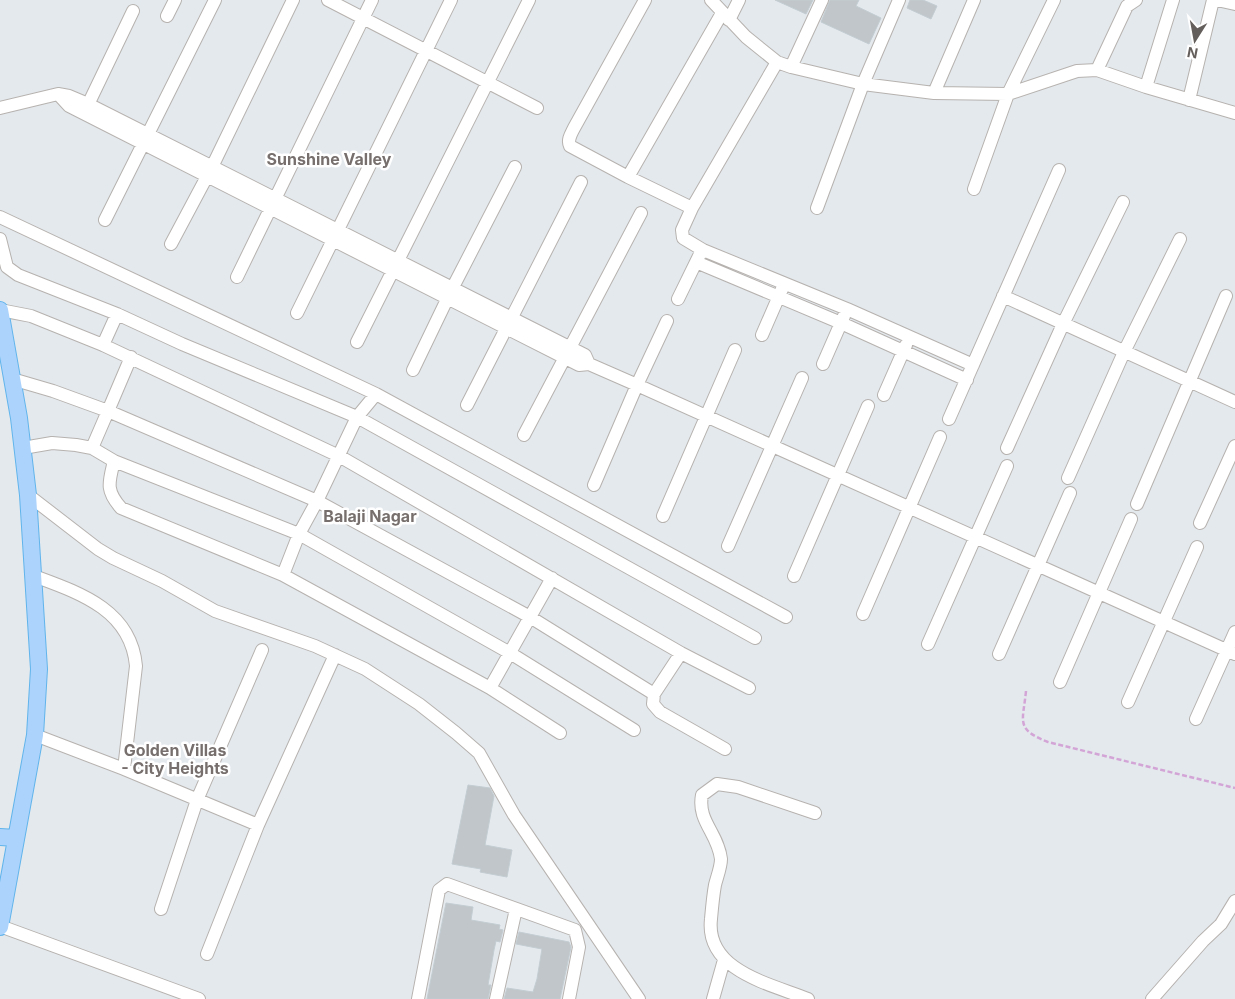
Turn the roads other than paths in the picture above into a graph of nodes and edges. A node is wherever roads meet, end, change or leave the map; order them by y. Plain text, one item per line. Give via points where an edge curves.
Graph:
1 (174, 0) edge
2 (215, 0) edge
3 (293, 0) edge
4 (328, 0) edge
5 (372, 0) edge
6 (451, 0) edge
7 (529, 0) edge
8 (645, 0) edge
9 (711, 0) edge
10 (739, 0) edge
11 (822, 0) edge
12 (898, 0) edge
13 (974, 0) edge
14 (1054, 0) edge
15 (1136, 0) edge
16 (1173, 0) edge
17 (1215, 0) edge
18 (1235, 4) edge
19 (133, 11) dead end
20 (167, 16) dead end
21 (726, 16) junction
22 (363, 18) junction
23 (425, 51) junction
24 (777, 62) junction
25 (791, 67) junction
26 (1097, 70) junction
27 (486, 83) junction
28 (863, 84) junction
29 (1146, 87) junction
30 (934, 93) junction
31 (1008, 94) junction
32 (1189, 100) junction
33 (0, 108) edge
34 (537, 108) dead end
35 (86, 109) junction
36 (1235, 112) edge
37 (146, 139) junction
38 (514, 167) dead end
39 (1059, 170) dead end
40 (209, 172) junction
41 (628, 176) junction
42 (581, 182) dead end
43 (974, 189) dead end
44 (1123, 202) dead end
45 (273, 204) junction
46 (692, 208) junction
47 (818, 208) dead end
48 (641, 213) dead end
49 (0, 217) edge
50 (105, 220) dead end
51 (334, 235) junction
52 (0, 239) edge
53 (1180, 239) dead end
54 (171, 244) dead end
55 (703, 250) junction
56 (696, 262) junction
57 (395, 266) junction
58 (237, 277) dead end
59 (784, 282) junction
60 (449, 293) junction
61 (1003, 296) junction
62 (1226, 296) dead end
63 (778, 297) junction
64 (678, 298) dead end
65 (847, 309) junction
66 (0, 310) edge
67 (297, 313) dead end
68 (117, 314) junction
69 (666, 321) dead end
70 (510, 324) junction
71 (841, 324) junction
72 (1063, 324) junction
73 (762, 336) dead end
74 (909, 338) junction
75 (356, 342) dead end
76 (103, 345) junction
77 (736, 350) dead end
78 (902, 352) junction
79 (1124, 352) junction
80 (567, 353) junction
81 (131, 357) junction
82 (823, 364) dead end
83 (973, 365) junction
84 (413, 370) dead end
85 (802, 378) dead end
86 (12, 380) junction
87 (966, 380) junction
88 (1189, 381) junction
89 (637, 384) junction
90 (376, 394) junction
91 (884, 395) dead end
92 (1235, 402) edge
93 (467, 405) dead end
94 (868, 406) dead end
95 (108, 411) junction
96 (707, 416) junction
97 (357, 417) junction
98 (949, 419) dead end
99 (524, 435) dead end
100 (940, 437) dead end
101 (773, 446) junction
102 (1235, 446) edge
103 (23, 448) junction
104 (92, 448) junction
105 (1007, 448) dead end
106 (339, 456) junction
107 (114, 461) junction
108 (1007, 466) dead end
109 (838, 476) junction
110 (1068, 478) dead end
111 (594, 485) dead end
112 (1070, 492) dead end
113 (28, 495) junction
114 (317, 501) junction
115 (1137, 504) dead end
116 (910, 508) junction
117 (663, 516) dead end
118 (1131, 518) dead end
119 (1200, 523) dead end
120 (299, 534) junction
121 (975, 537) junction
122 (728, 546) dead end
123 (1197, 547) dead end
124 (1038, 566) junction
125 (283, 575) junction
126 (34, 576) junction
127 (794, 576) dead end
128 (552, 578) junction
129 (1099, 593) junction
130 (862, 614) dead end
131 (530, 617) junction
132 (786, 617) dead end
133 (1164, 623) junction
134 (1235, 632) edge
135 (755, 638) dead end
136 (928, 644) dead end
137 (262, 650) dead end
138 (681, 652) junction
139 (1231, 652) edge
140 (510, 654) junction
141 (999, 654) dead end
142 (335, 655) junction
143 (1060, 682) dead end
144 (490, 688) junction
145 (749, 688) dead end
146 (654, 694) junction
147 (1128, 702) dead end
148 (1196, 719) dead end
149 (634, 730) dead end
150 (560, 732) dead end
151 (35, 735) junction
152 (725, 749) dead end
153 (124, 768) junction
154 (197, 800) junction
155 (815, 813) dead end
156 (258, 825) junction
157 (8, 838) edge
158 (1235, 901) edge
159 (161, 909) dead end
160 (516, 909) junction
161 (0, 927) edge
162 (207, 954) dead end
163 (724, 960) junction
164 (1158, 998) edge
165 (199, 999) edge
166 (418, 999) edge
167 (496, 999) edge
168 (569, 999) edge
169 (639, 999) edge
170 (713, 999) edge
171 (808, 999) edge

1 - 20 street
2 - 37 street
3 - 40 street
4 - 22 street
5 - 22 street
6 - 23 street
7 - 27 street
8 - 41 street via 569,141 570,146
9 - 21 street
10 - 21 street
11 - 25 street
12 - 28 street
13 - 30 street
14 - 31 street
15 - 26 street via 1127,6
16 - 29 street
17 - 18 street
17 - 32 street
19 - 35 street
21 - 24 street
21 - 41 street
22 - 23 street
22 - 45 street
23 - 27 street
23 - 51 street
24 - 25 street
24 - 46 street
25 - 28 street
26 - 29 street
26 - 31 street via 1077,70
27 - 34 street
27 - 57 street
28 - 30 street
28 - 47 street
29 - 32 street
30 - 31 street
31 - 43 street
32 - 36 street
33 - 35 street via 58,94 70,96
35 - 37 street
37 - 40 street
37 - 50 street
38 - 60 street
39 - 61 street
40 - 45 street
40 - 54 street
41 - 46 street
42 - 70 street
44 - 72 street
45 - 51 street
45 - 58 street
46 - 55 street via 682,230 683,238
48 - 80 street
49 - 90 street
51 - 57 street
51 - 67 street
52 - 68 street via 10,271
53 - 79 street
55 - 56 street
55 - 59 street
56 - 63 street
56 - 64 street
57 - 60 street
57 - 75 street
59 - 63 street
59 - 65 street
60 - 70 street
60 - 84 street
61 - 72 street
61 - 83 street
62 - 88 street
63 - 71 street
63 - 73 street
65 - 71 street
65 - 74 street
66 - 76 street via 31,316
66 - 86 main road
68 - 76 street
68 - 97 street
69 - 89 street
70 - 80 street
70 - 93 street
71 - 78 street
71 - 82 street
72 - 79 street
72 - 105 street
74 - 78 street
74 - 83 street
76 - 81 street
77 - 96 street
78 - 87 street
78 - 91 street
79 - 88 street
79 - 110 street
80 - 89 street via 584,355 589,364
80 - 99 street
81 - 95 street
81 - 106 street
83 - 87 street
85 - 101 street
86 - 95 street
86 - 103 main road
87 - 98 street
88 - 92 street
88 - 115 street
89 - 96 street
89 - 111 street
90 - 97 street
90 - 132 street
94 - 109 street
95 - 104 street
95 - 114 street
96 - 101 street
96 - 117 street
97 - 106 street
97 - 135 street
100 - 116 street
101 - 109 street
101 - 122 street
102 - 119 street
103 - 104 street via 52,443
103 - 113 main road
104 - 107 street
106 - 114 street
106 - 128 street
107 - 120 street
107 - 125 street via 109,490 121,508
108 - 121 street
109 - 116 street
109 - 127 street
112 - 124 street
113 - 126 main road
113 - 142 street via 113,558 215,611
114 - 120 street
114 - 131 street
116 - 121 street
116 - 130 street
118 - 129 street
120 - 125 street
120 - 140 street
121 - 124 street
121 - 136 street
123 - 133 street
124 - 129 street
124 - 141 street
125 - 144 street
126 - 151 main road via 39,670
126 - 153 street via 96,602 128,634 136,666
128 - 131 street
128 - 138 street
129 - 133 street
129 - 143 street
131 - 140 street
131 - 146 street
133 - 139 street
133 - 147 street
134 - 139 street
137 - 154 street
138 - 145 street
138 - 146 street
139 - 148 street
140 - 144 street
140 - 149 street
142 - 156 street
142 - 169 street via 365,669 418,704 479,753 514,815
144 - 150 street
146 - 152 street via 653,704 660,712
151 - 153 street
151 - 157 main road
153 - 154 street
154 - 156 street
154 - 159 street
155 - 163 street via 738,787 717,784 702,795 702,816 717,842 721,861 710,928 715,947
156 - 162 street
157 - 161 main road
158 - 164 street via 1221,924 1203,941
160 - 166 street via 447,884 439,890
160 - 167 street
160 - 168 street via 575,930 579,947
161 - 165 street
163 - 170 street
163 - 171 street via 739,972

